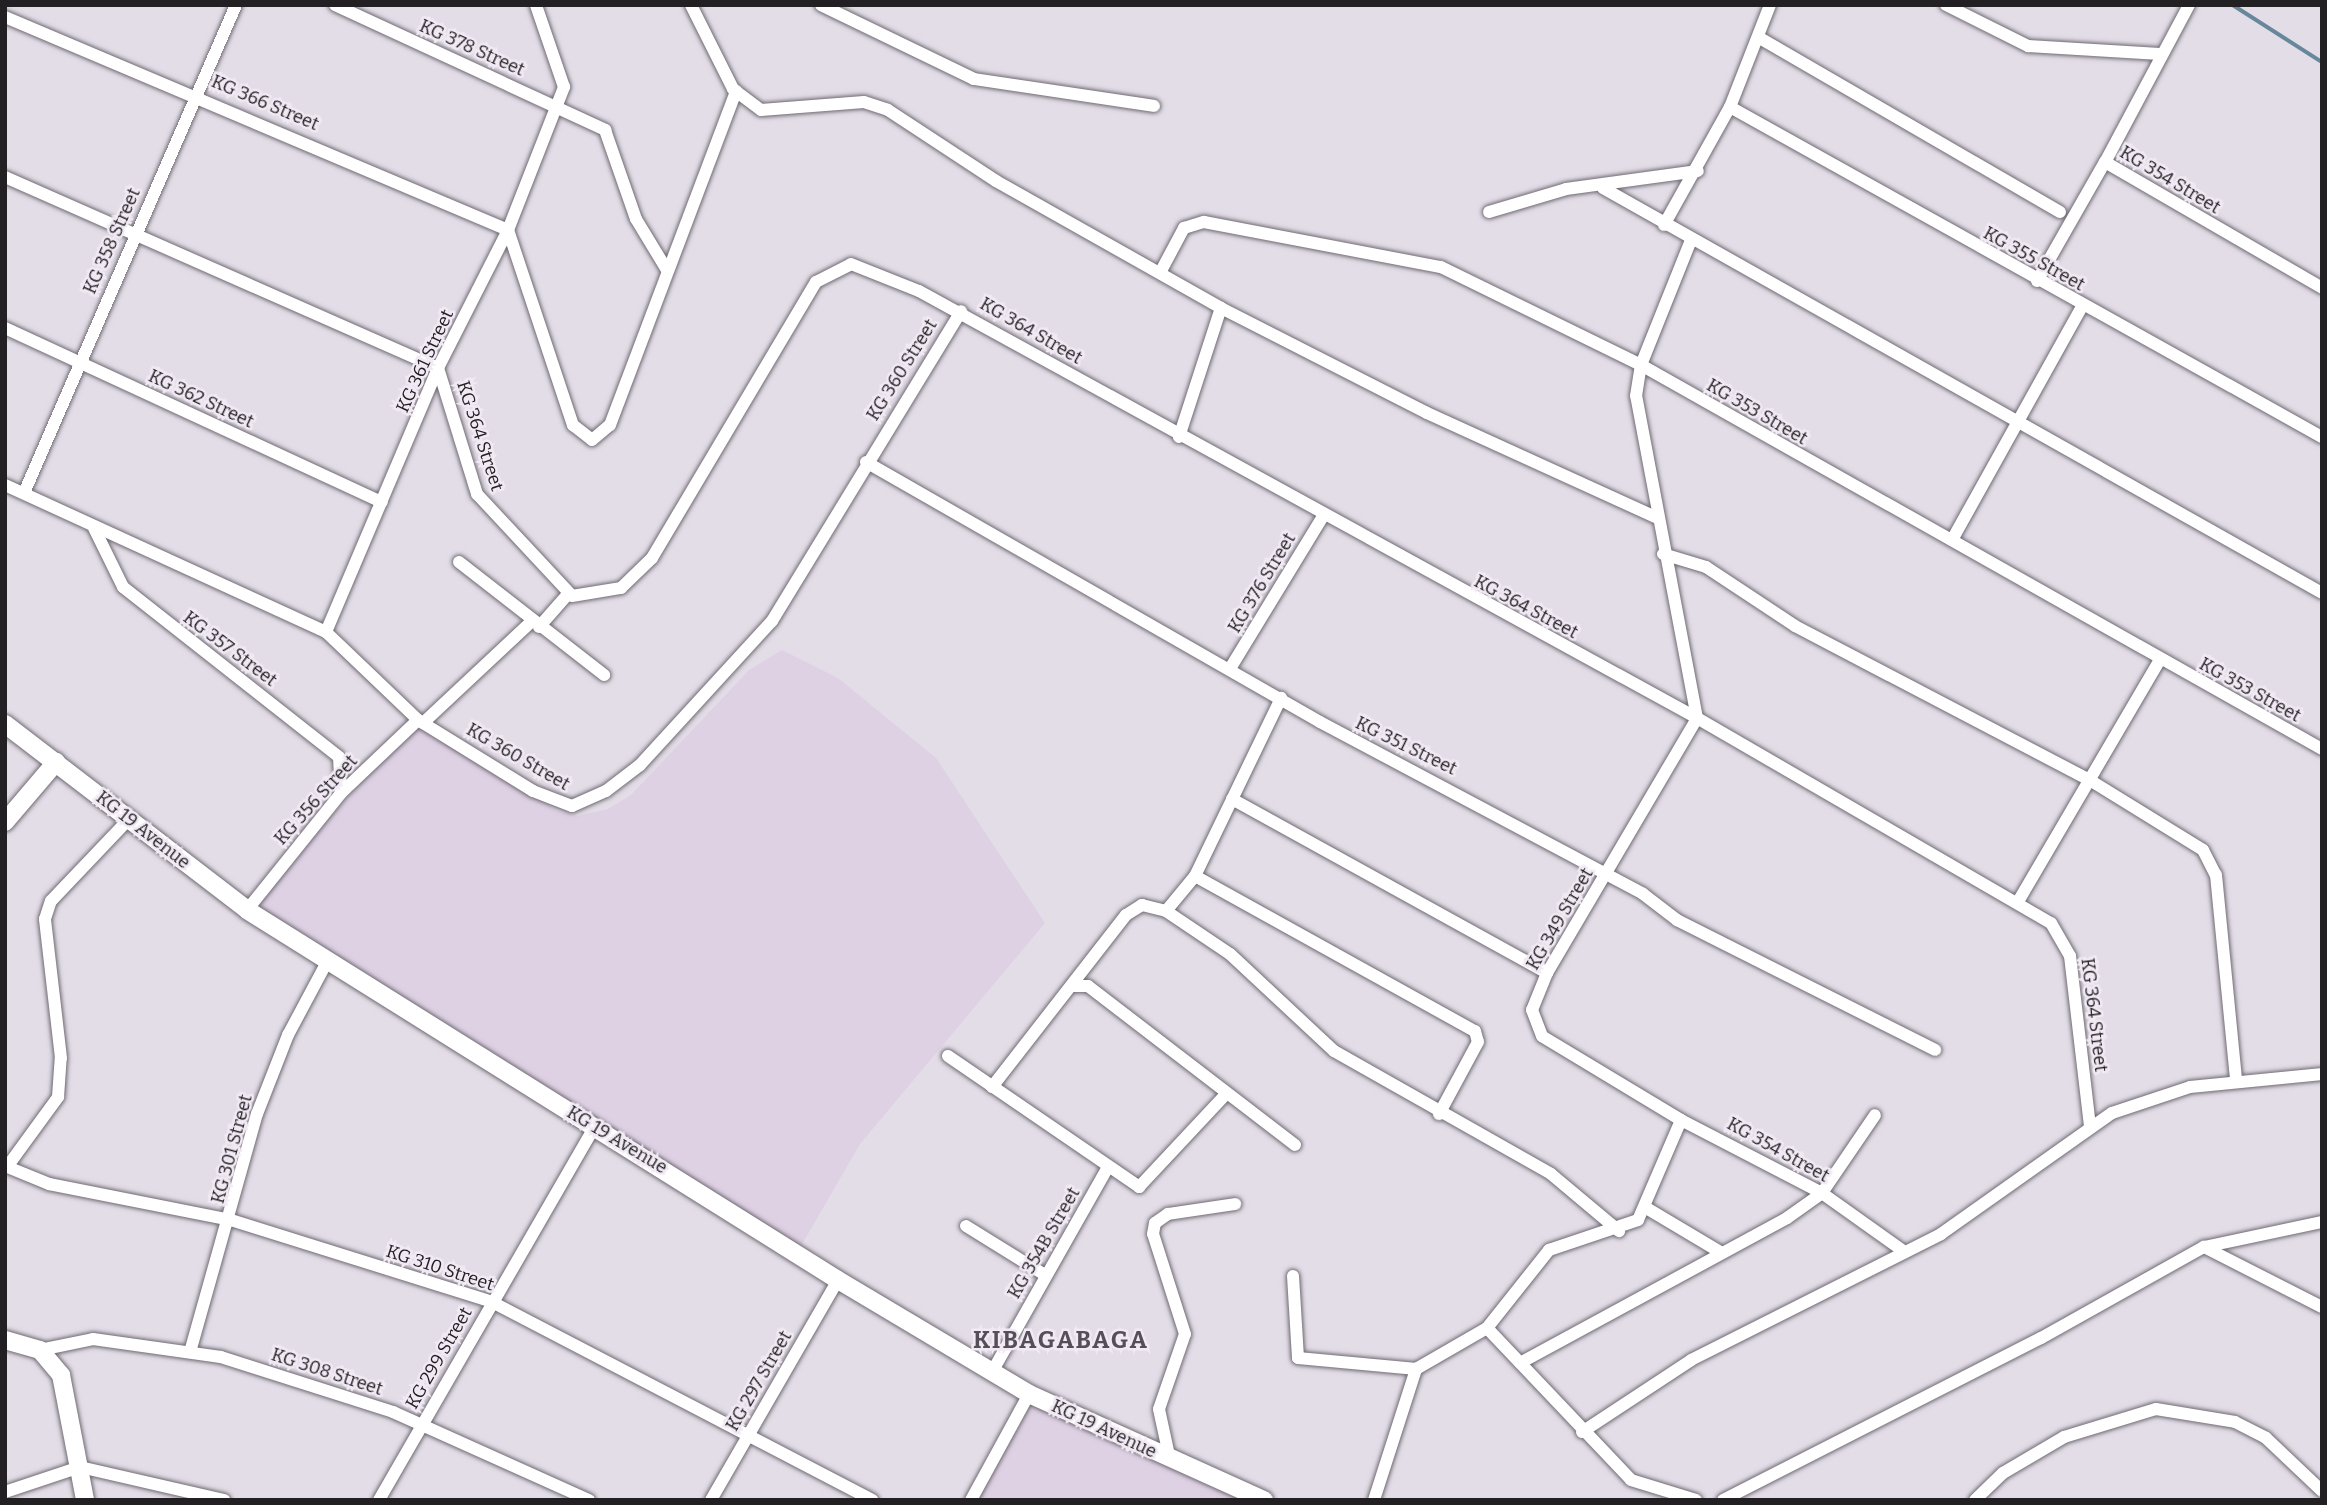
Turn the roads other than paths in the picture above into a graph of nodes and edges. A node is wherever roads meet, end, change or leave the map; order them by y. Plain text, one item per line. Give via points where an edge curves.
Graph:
1 (236, 5) edge
2 (335, 5) edge
3 (691, 5) edge
4 (821, 5) edge
5 (1770, 5) edge
6 (1946, 5) edge
7 (2189, 5) edge
8 (538, 6) edge
9 (5, 17) edge
10 (1758, 37) junction
11 (2160, 54) junction
12 (736, 92) junction
13 (199, 94) junction
14 (556, 105) junction
15 (1154, 106) dead end
16 (1730, 107) junction
17 (2105, 162) junction
18 (1698, 171) junction
19 (5, 177) edge
20 (1603, 188) junction
21 (1489, 212) dead end
22 (2060, 212) dead end
23 (1664, 225) junction
24 (509, 230) junction
25 (135, 234) junction
26 (1691, 240) junction
27 (667, 270) junction
28 (1161, 271) junction
29 (2038, 281) junction
30 (2322, 288) edge
31 (2082, 306) junction
32 (1221, 308) junction
33 (961, 310) junction
34 (5, 328) edge
35 (78, 361) junction
36 (1641, 365) junction
37 (438, 368) junction
38 (2015, 420) junction
39 (1179, 437) junction
40 (2322, 437) edge
41 (866, 462) junction
42 (5, 485) edge
43 (24, 493) junction
44 (382, 502) junction
45 (1323, 516) junction
46 (1655, 517) junction
47 (94, 528) junction
48 (1952, 540) junction
49 (1663, 554) junction
50 (459, 562) dead end
51 (2322, 593) edge
52 (568, 594) junction
53 (536, 624) junction
54 (326, 632) junction
55 (2160, 660) junction
56 (1231, 667) junction
57 (604, 675) dead end
58 (1281, 698) junction
59 (1697, 719) junction
60 (421, 721) junction
61 (5, 724) edge
62 (2322, 749) edge
63 (56, 762) junction
64 (2088, 779) junction
65 (341, 793) junction
66 (1232, 799) junction
67 (130, 818) junction
68 (5, 822) edge
69 (1606, 874) junction
70 (1195, 876) junction
71 (2019, 900) junction
72 (247, 910) junction
73 (1166, 911) junction
74 (327, 962) junction
75 (1547, 973) junction
76 (1073, 986) junction
77 (1935, 1050) dead end
78 (948, 1056) dead end
79 (2322, 1074) edge
80 (2236, 1080) junction
81 (992, 1087) junction
82 (1225, 1095) junction
83 (1439, 1114) junction
84 (1875, 1115) dead end
85 (1681, 1120) junction
86 (595, 1126) junction
87 (2090, 1127) junction
88 (1295, 1145) dead end
89 (6, 1166) edge
90 (1107, 1169) junction
91 (1822, 1193) junction
92 (1236, 1204) dead end
93 (1648, 1209) junction
94 (232, 1220) junction
95 (2322, 1222) edge
96 (966, 1226) dead end
97 (1619, 1231) junction
98 (2204, 1247) junction
99 (1902, 1250) junction
100 (1720, 1252) junction
101 (1045, 1275) junction
102 (1293, 1276) dead end
103 (838, 1280) junction
104 (492, 1302) junction
105 (2322, 1307) edge
106 (1487, 1328) junction
107 (5, 1340) edge
108 (40, 1350) junction
109 (190, 1352) junction
110 (1520, 1363) junction
111 (1416, 1368) junction
112 (992, 1372) junction
113 (1029, 1394) junction
114 (421, 1424) junction
115 (1582, 1432) junction
116 (746, 1437) junction
117 (1170, 1460) junction
118 (80, 1467) junction
119 (2322, 1491) edge
120 (5, 1492) edge
121 (85, 1500) edge
122 (223, 1500) edge
123 (379, 1500) edge
124 (589, 1500) edge
125 (711, 1500) edge
126 (873, 1500) edge
127 (971, 1500) edge
128 (1264, 1500) edge
129 (1374, 1500) edge
130 (1696, 1500) edge
131 (1723, 1500) edge
132 (1975, 1500) edge

1 - 13 street, KG 358 Street
2 - 14 street, KG 378 Street
3 - 12 street
4 - 15 street via 974,79
5 - 10 street
6 - 11 street via 2028,46
7 - 11 street, KG 354 Street
8 - 14 street, KG 361 Street via 561,67 564,88
9 - 13 street, KG 366 Street
10 - 16 street
10 - 22 street
11 - 17 street, KG 354 Street
12 - 27 street
12 - 28 street via 773,111 864,102 888,110 996,181
13 - 24 street, KG 366 Street
13 - 25 street, KG 358 Street
14 - 24 street, KG 361 Street
14 - 27 street, KG 378 Street via 605,130 633,212
16 - 18 street
16 - 29 street, KG 355 Street
17 - 29 street
17 - 30 street, KG 354 Street
18 - 20 street
18 - 23 street
19 - 25 street, KG 364 Street
20 - 21 street via 1566,189
20 - 23 street
23 - 26 street
24 - 27 street via 573,425 586,440 601,438 610,425
24 - 37 street, KG 361 Street
25 - 35 street, KG 358 Street
25 - 37 street, KG 364 Street
26 - 36 street
26 - 38 street
28 - 32 street
28 - 36 street, KG 353 Street via 1184,228 1196,222 1336,243 1441,267
29 - 31 street, KG 355 Street
31 - 38 street
31 - 40 street, KG 355 Street
32 - 39 street
32 - 46 street via 1427,413
33 - 39 street, KG 364 Street
33 - 41 street, KG 360 Street
33 - 52 street, KG 364 Street via 865,267 851,264 830,271 795,307 652,558 621,588
34 - 35 street, KG 362 Street
35 - 43 street, KG 358 Street
35 - 44 street, KG 362 Street
36 - 46 street via 1636,396
36 - 48 street, KG 353 Street
37 - 44 street, KG 361 Street
37 - 52 street, KG 364 Street via 477,494
38 - 48 street
38 - 51 street
39 - 45 street, KG 364 Street
41 - 56 street, KG 351 Street
41 - 60 street, KG 360 Street via 772,621 739,662 640,765 592,800 560,805
42 - 43 street, KG 360 Street
43 - 47 street, KG 360 Street
44 - 54 street, KG 361 Street
45 - 56 street, KG 376 Street
45 - 59 street, KG 364 Street
46 - 49 street
47 - 54 street, KG 360 Street via 207,573
47 - 65 street, KG 357 Street via 123,587 340,757
48 - 55 street, KG 353 Street
49 - 59 street
49 - 64 street via 1706,567 1841,652
50 - 53 street
52 - 53 street, KG 356 Street
53 - 57 street
53 - 60 street, KG 356 Street
54 - 60 street, KG 360 Street
55 - 62 street, KG 353 Street
55 - 64 street
56 - 58 street, KG 351 Street
58 - 66 street
58 - 69 street, KG 351 Street
59 - 69 street, KG 349 Street
59 - 71 street, KG 364 Street
60 - 65 street, KG 356 Street
61 - 63 main road, KG 19 Avenue
63 - 67 main road, KG 19 Avenue
63 - 68 main road
64 - 71 street
64 - 80 street via 2211,859
65 - 72 street, KG 356 Street
66 - 70 street
66 - 75 street
67 - 72 main road, KG 19 Avenue
67 - 89 street via 51,901 45,919 61,1058 58,1097
69 - 75 street, KG 349 Street
69 - 77 street, KG 351 Street via 1677,920
70 - 73 street
70 - 83 street via 1475,1031 1479,1042
71 - 87 street, KG 364 Street via 2063,935 2070,956
72 - 74 main road, KG 19 Avenue
73 - 76 street via 1142,905 1126,915
73 - 83 street via 1230,954 1334,1051
74 - 86 main road, KG 19 Avenue
74 - 94 street, KG 301 Street via 271,1076
75 - 85 street, KG 349 Street via 1532,1010 1542,1036
76 - 81 street
76 - 82 street via 1088,986
78 - 81 street
79 - 80 street
80 - 87 street via 2162,1095
81 - 90 street
82 - 88 street
82 - 90 street via 1148,1183 1133,1186
83 - 97 street via 1551,1174
84 - 91 street
85 - 91 street, KG 354 Street
85 - 93 street
86 - 103 main road, KG 19 Avenue
86 - 104 street, KG 299 Street
87 - 99 street via 1972,1216
89 - 94 street, KG 310 Street via 49,1184
90 - 101 street, KG 354B Street
91 - 99 street, KG 354 Street
91 - 100 street
92 - 117 street via 1168,1214 1156,1223 1153,1234 1185,1334 1159,1409
93 - 97 street
93 - 100 street
94 - 104 street, KG 310 Street
94 - 109 street, KG 301 Street
95 - 98 street
96 - 101 street
97 - 106 street via 1549,1250
98 - 105 street
98 - 131 street via 2053,1332
99 - 115 street via 1691,1360
100 - 110 street
101 - 112 street, KG 354B Street
102 - 111 street via 1298,1358
103 - 112 main road, KG 19 Avenue
103 - 116 street, KG 297 Street
104 - 114 street, KG 299 Street
104 - 116 street, KG 310 Street
106 - 110 street
106 - 111 street
107 - 108 main road
108 - 109 street, KG 308 Street via 93,1339
108 - 118 main road via 61,1375
109 - 114 street, KG 308 Street
110 - 115 street
111 - 129 street
112 - 113 main road, KG 19 Avenue
113 - 117 main road, KG 19 Avenue
113 - 127 street
114 - 123 street, KG 299 Street
114 - 124 street, KG 308 Street
115 - 130 street via 1631,1480
116 - 125 street, KG 297 Street
116 - 126 street, KG 310 Street
117 - 128 main road, KG 19 Avenue
118 - 120 street
118 - 121 main road
118 - 122 street
119 - 132 street via 2276,1446 2235,1422 2156,1409 2064,1437 2003,1473

